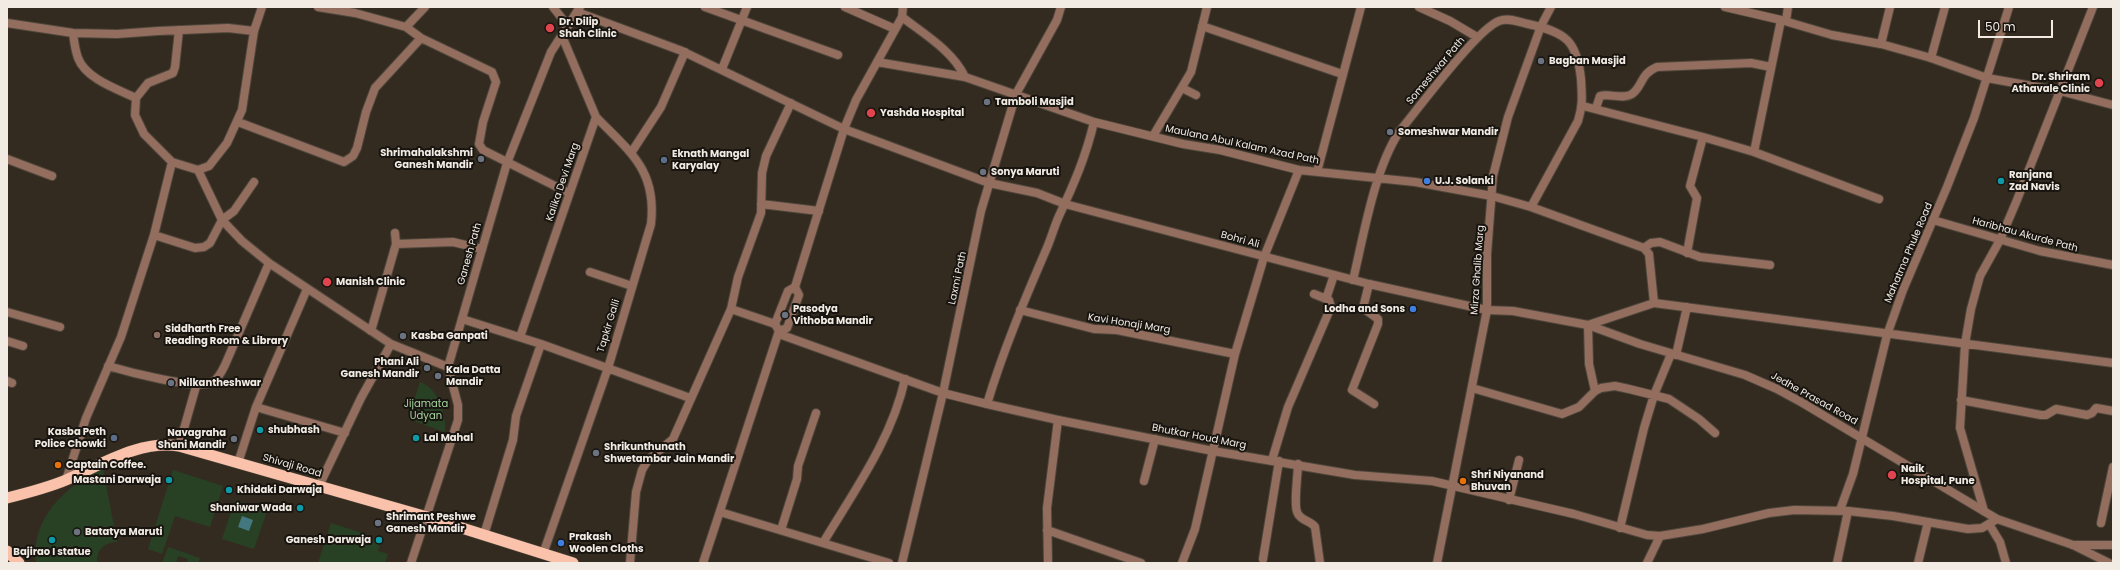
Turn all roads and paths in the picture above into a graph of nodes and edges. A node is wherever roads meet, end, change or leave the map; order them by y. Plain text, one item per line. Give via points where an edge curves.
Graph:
1 (262, 7) edge
2 (318, 7) edge
3 (425, 7) edge
4 (553, 7) edge
5 (705, 7) edge
6 (748, 7) edge
7 (845, 7) edge
8 (903, 7) edge
9 (1061, 7) edge
10 (1207, 7) edge
11 (1361, 7) edge
12 (1419, 7) edge
13 (1551, 7) edge
14 (1788, 7) edge
15 (1890, 7) edge
16 (1945, 7) edge
17 (2009, 7) edge
18 (2093, 7) edge
19 (1730, 8) edge
20 (578, 10) edge
21 (902, 17) junction
22 (742, 20) junction
23 (1783, 20) junction
24 (7, 23) edge
25 (568, 26) junction
26 (1202, 26) junction
27 (1541, 26) junction
28 (406, 27) junction
29 (895, 29) junction
30 (179, 30) junction
31 (254, 31) junction
32 (73, 33) junction
33 (562, 36) junction
34 (1477, 37) junction
35 (421, 38) junction
36 (1881, 44) junction
37 (685, 52) junction
38 (838, 55) dead end
39 (1931, 58) junction
40 (877, 62) junction
41 (1771, 67) junction
42 (722, 69) junction
43 (1342, 74) junction
44 (966, 77) junction
45 (1987, 78) junction
46 (1182, 88) junction
47 (2060, 91) junction
48 (1016, 94) junction
49 (1196, 95) dead end
50 (136, 98) junction
51 (791, 103) junction
52 (2113, 105) edge
53 (1583, 106) junction
54 (1596, 108) junction
55 (596, 117) junction
56 (238, 122) junction
57 (1094, 122) junction
58 (844, 129) junction
59 (1153, 136) junction
60 (1703, 137) junction
61 (1754, 152) junction
62 (631, 153) junction
63 (7, 159) edge
64 (172, 162) junction
65 (507, 163) junction
66 (198, 170) junction
67 (1300, 170) junction
68 (1317, 172) junction
69 (52, 176) dead end
70 (1379, 180) junction
71 (254, 182) dead end
72 (990, 183) junction
73 (569, 193) junction
74 (1492, 196) junction
75 (1879, 199) dead end
76 (762, 204) junction
77 (1065, 204) junction
78 (1531, 207) junction
79 (819, 211) junction
80 (222, 220) junction
81 (1933, 220) junction
82 (395, 233) dead end
83 (154, 235) junction
84 (2000, 240) junction
85 (396, 244) junction
86 (1644, 248) junction
87 (482, 249) junction
88 (1687, 253) junction
89 (1264, 257) junction
90 (269, 263) junction
91 (1770, 265) dead end
92 (2113, 265) edge
93 (590, 272) dead end
94 (1334, 275) junction
95 (1353, 280) junction
96 (1369, 284) junction
97 (632, 286) junction
98 (795, 287) junction
99 (307, 289) junction
100 (1314, 294) dead end
101 (1326, 299) junction
102 (1654, 303) junction
103 (1687, 307) junction
104 (731, 309) junction
105 (1020, 310) junction
106 (1487, 310) junction
107 (7, 312) edge
108 (462, 319) junction
109 (1588, 325) junction
110 (60, 327) dead end
111 (778, 330) junction
112 (371, 331) junction
113 (1887, 335) junction
114 (520, 337) junction
115 (7, 341) edge
116 (391, 344) junction
117 (541, 344) junction
118 (1965, 344) junction
119 (22, 346) dead end
120 (1235, 354) junction
121 (1674, 354) junction
122 (2113, 363) edge
123 (108, 366) junction
124 (448, 367) junction
125 (608, 368) junction
126 (905, 380) junction
127 (197, 383) junction
128 (1472, 388) junction
129 (1595, 391) junction
130 (943, 393) junction
131 (1654, 395) junction
132 (690, 398) junction
133 (1961, 400) junction
134 (987, 404) junction
135 (1374, 404) dead end
136 (256, 407) junction
137 (2113, 411) edge
138 (816, 413) dead end
139 (1058, 420) junction
140 (345, 433) junction
141 (1715, 433) dead end
142 (1862, 437) junction
143 (1155, 439) junction
144 (179, 446) junction
145 (1213, 451) junction
146 (1275, 460) junction
147 (1519, 460) dead end
148 (238, 463) junction
149 (1298, 464) junction
150 (2113, 467) edge
151 (66, 480) junction
152 (1144, 481) dead end
153 (319, 486) junction
154 (1453, 486) junction
155 (7, 498) edge
156 (1509, 500) junction
157 (1844, 511) junction
158 (1984, 511) junction
159 (720, 512) junction
160 (427, 517) junction
161 (1997, 518) junction
162 (1928, 522) junction
163 (2101, 523) dead end
164 (1989, 524) junction
165 (1620, 528) junction
166 (781, 530) junction
167 (1046, 530) junction
168 (484, 535) junction
169 (1660, 536) junction
170 (823, 543) junction
171 (2073, 545) junction
172 (2113, 545) edge
173 (7, 551) edge
174 (543, 554) junction
175 (1263, 559) dead end
176 (19, 563) edge
177 (411, 563) edge
178 (573, 563) edge
179 (630, 563) edge
180 (704, 563) edge
181 (889, 563) edge
182 (902, 563) edge
183 (1048, 563) edge
184 (1142, 563) edge
185 (1182, 563) edge
186 (1320, 563) edge
187 (1437, 563) edge
188 (1647, 563) edge
189 (1837, 563) edge
190 (1918, 563) edge
191 (2006, 563) edge
192 (2110, 563) edge

1 - 31 street
2 - 28 street via 355,13
3 - 28 street
4 - 25 street
5 - 22 street
6 - 22 street
7 - 29 street
8 - 21 street
9 - 48 street, Laxmi Path via 1057,20
10 - 26 street
11 - 43 street
12 - 34 street
13 - 27 street, Mirza Ghalib Marg
14 - 23 street
15 - 36 street
16 - 39 street
17 - 45 street, Mahatma Phule Road
18 - 47 street
19 - 23 street
20 - 25 street, Ganesh Path
20 - 37 street, Bohri Ali
21 - 29 street
21 - 44 street via 951,57
22 - 38 street
22 - 42 street
23 - 36 street via 1832,35
23 - 41 street
24 - 32 street
25 - 33 street, Ganesh Path
26 - 43 street
26 - 46 street via 1191,72
27 - 34 street, Someshwar Path via 1499,20
27 - 53 street, Someshwar Path via 1562,36 1577,52
27 - 74 street, Mirza Ghalib Marg via 1508,117 1493,176
28 - 35 street
29 - 40 street
30 - 31 street via 228,28
30 - 32 street via 117,34
30 - 50 street via 173,73 148,83
31 - 56 street
32 - 50 street via 78,59 88,70 102,82
33 - 55 street
33 - 65 street, Ganesh Path via 551,52
34 - 70 street, Someshwar Path via 1399,132 1391,145
35 - 56 street via 375,88 357,148 348,161 344,162
35 - 65 street via 492,72 496,82 479,144 483,150
36 - 39 street
37 - 42 street, Bohri Ali
37 - 62 street via 661,107
39 - 45 street
40 - 44 street, Maulana Abul Kalam Azad Path
40 - 58 street via 856,100
41 - 54 street via 1751,64 1657,67 1644,75 1632,94 1600,96
41 - 61 street
42 - 51 street, Bohri Ali
43 - 68 street
44 - 48 street, Maulana Abul Kalam Azad Path
45 - 47 street
45 - 81 street, Mahatma Phule Road
46 - 49 street
46 - 59 street
47 - 52 street
47 - 84 street
48 - 57 street, Maulana Abul Kalam Azad Path
48 - 72 street, Laxmi Path
50 - 64 street via 134,115 137,122 144,134
51 - 58 street, Bohri Ali
51 - 76 street via 766,156 762,173
53 - 54 street
53 - 78 street via 1578,121
54 - 60 street
55 - 62 street, Tapkir Galli
55 - 73 street, Kalika Devi Marg
56 - 66 street via 228,143 209,166
57 - 59 street, Maulana Abul Kalam Azad Path
57 - 77 street via 1087,150
58 - 72 street, Bohri Ali
58 - 79 street
59 - 67 street, Maulana Abul Kalam Azad Path
60 - 61 street
60 - 88 street via 1690,186 1697,198
61 - 75 street
62 - 97 street, Tapkir Galli via 646,175 651,191 652,210 651,224
63 - 69 street
64 - 66 street
64 - 83 street
65 - 73 street
65 - 87 street, Ganesh Path
66 - 80 street
67 - 68 street, Maulana Abul Kalam Azad Path
67 - 89 street
68 - 70 street, Maulana Abul Kalam Azad Path
70 - 74 street, Maulana Abul Kalam Azad Path via 1444,186
70 - 95 street, Someshwar Path
71 - 80 street via 234,211
72 - 77 street, Bohri Ali via 1037,193
72 - 130 street, Laxmi Path via 981,211
73 - 114 street, Kalika Devi Marg
74 - 78 street, Maulana Abul Kalam Azad Path
74 - 106 street, Mirza Ghalib Marg via 1487,254
76 - 79 street
76 - 104 street via 738,277
77 - 89 street, Bohri Ali
77 - 105 street
78 - 86 street, Maulana Abul Kalam Azad Path
79 - 98 street
80 - 83 street via 210,243 204,247 195,248
80 - 90 street
81 - 84 street, Haribhau Akurde Path
81 - 113 street, Mahatma Phule Road
82 - 85 street
83 - 123 street via 121,337
84 - 92 street, Haribhau Akurde Path via 2040,251
84 - 118 street via 1980,276
85 - 87 street via 452,242
85 - 112 street
86 - 88 street via 1651,243 1660,242
86 - 102 street via 1649,254
87 - 108 street, Ganesh Path
88 - 91 street via 1700,257
89 - 94 street, Bohri Ali
89 - 120 street
90 - 99 street
90 - 127 street via 220,375 212,383
93 - 97 street
94 - 95 street, Bohri Ali
94 - 101 street
95 - 96 street, Bohri Ali
96 - 106 street, Bohri Ali
96 - 135 street via 1363,308 1378,319 1378,324 1352,390
97 - 125 street, Tapkir Galli
98 - 111 street via 788,291
98 - 111 street via 799,295 787,328
99 - 112 street
99 - 136 street
100 - 101 street
101 - 146 street via 1329,300 1331,307 1288,407
102 - 103 street
102 - 109 street
103 - 113 street
103 - 121 street
104 - 111 street, Bhutkar Houd Marg
104 - 132 street
105 - 120 street, Kavi Honaji Marg via 1094,329 1117,330
105 - 134 street
106 - 109 street, Jedhe Prasad Road via 1513,311
106 - 128 street, Mirza Ghalib Marg
107 - 110 street
108 - 114 street
108 - 124 street, Ganesh Path
109 - 121 street, Jedhe Prasad Road
109 - 129 street via 1589,364
111 - 126 street, Bhutkar Houd Marg
111 - 159 street
112 - 116 street
113 - 118 street
113 - 142 street, Mahatma Phule Road
114 - 117 street
115 - 119 street
116 - 124 street
116 - 140 street
117 - 125 street
117 - 168 street via 516,416 513,440
118 - 122 street
118 - 133 street
120 - 145 street
121 - 131 street
121 - 142 street, Jedhe Prasad Road via 1745,375 1777,389
123 - 127 street via 158,379
123 - 151 street via 86,418
124 - 160 street via 458,405 458,420
125 - 132 street
125 - 174 street, Tapkir Galli
126 - 130 street, Bhutkar Houd Marg
126 - 170 street via 900,403 886,436
127 - 144 street
128 - 129 street via 1562,414 1579,407
128 - 154 street, Mirza Ghalib Marg
129 - 131 street via 1615,386
130 - 134 street, Bhutkar Houd Marg
130 - 182 street, Laxmi Path
131 - 141 street via 1669,399 1687,410
131 - 165 street
132 - 179 street via 673,439 648,460 642,470 636,492
133 - 137 street via 2046,415 2056,409 2087,415 2092,414 2096,408
133 - 158 street via 1960,428
134 - 139 street, Bhutkar Houd Marg
136 - 140 street
136 - 148 street
138 - 166 street via 798,466 797,480
139 - 143 street, Bhutkar Houd Marg
139 - 167 street
140 - 153 street
142 - 157 street, Mahatma Phule Road
142 - 158 street, Jedhe Prasad Road via 1879,450
143 - 145 street, Bhutkar Houd Marg
143 - 152 street
144 - 148 highway, Shivaji Road
144 - 151 highway, Shivaji Road via 164,444 142,448 95,465
145 - 146 street, Bhutkar Houd Marg
145 - 185 street via 1195,529
146 - 149 street, Bhutkar Houd Marg
146 - 175 street
147 - 156 street
148 - 153 highway, Shivaji Road
149 - 154 street, Bhutkar Houd Marg via 1355,475 1432,481
149 - 186 street via 1296,510 1315,527
150 - 163 street
151 - 155 highway, Shivaji Road
153 - 160 highway, Shivaji Road
154 - 156 street, Bhutkar Houd Marg
154 - 187 street, Mirza Ghalib Marg
156 - 165 street, Bhutkar Houd Marg via 1574,514
157 - 162 street, Bhutkar Houd Marg
157 - 169 street, Bhutkar Houd Marg via 1794,510 1769,513 1704,529
157 - 189 street, Mahatma Phule Road
158 - 161 street, Jedhe Prasad Road
159 - 166 street
159 - 180 street
160 - 168 highway, Shivaji Road
160 - 177 street
161 - 164 street
161 - 171 street, Jedhe Prasad Road
162 - 164 street, Bhutkar Houd Marg via 1968,529 1982,528
162 - 190 street
164 - 191 street via 2000,542
165 - 169 street, Bhutkar Houd Marg
166 - 170 street
167 - 183 street
167 - 184 street
168 - 174 highway, Shivaji Road
169 - 188 street
170 - 181 street
171 - 172 street
171 - 192 street, Jedhe Prasad Road
173 - 176 highway
174 - 178 highway, Shivaji Road

